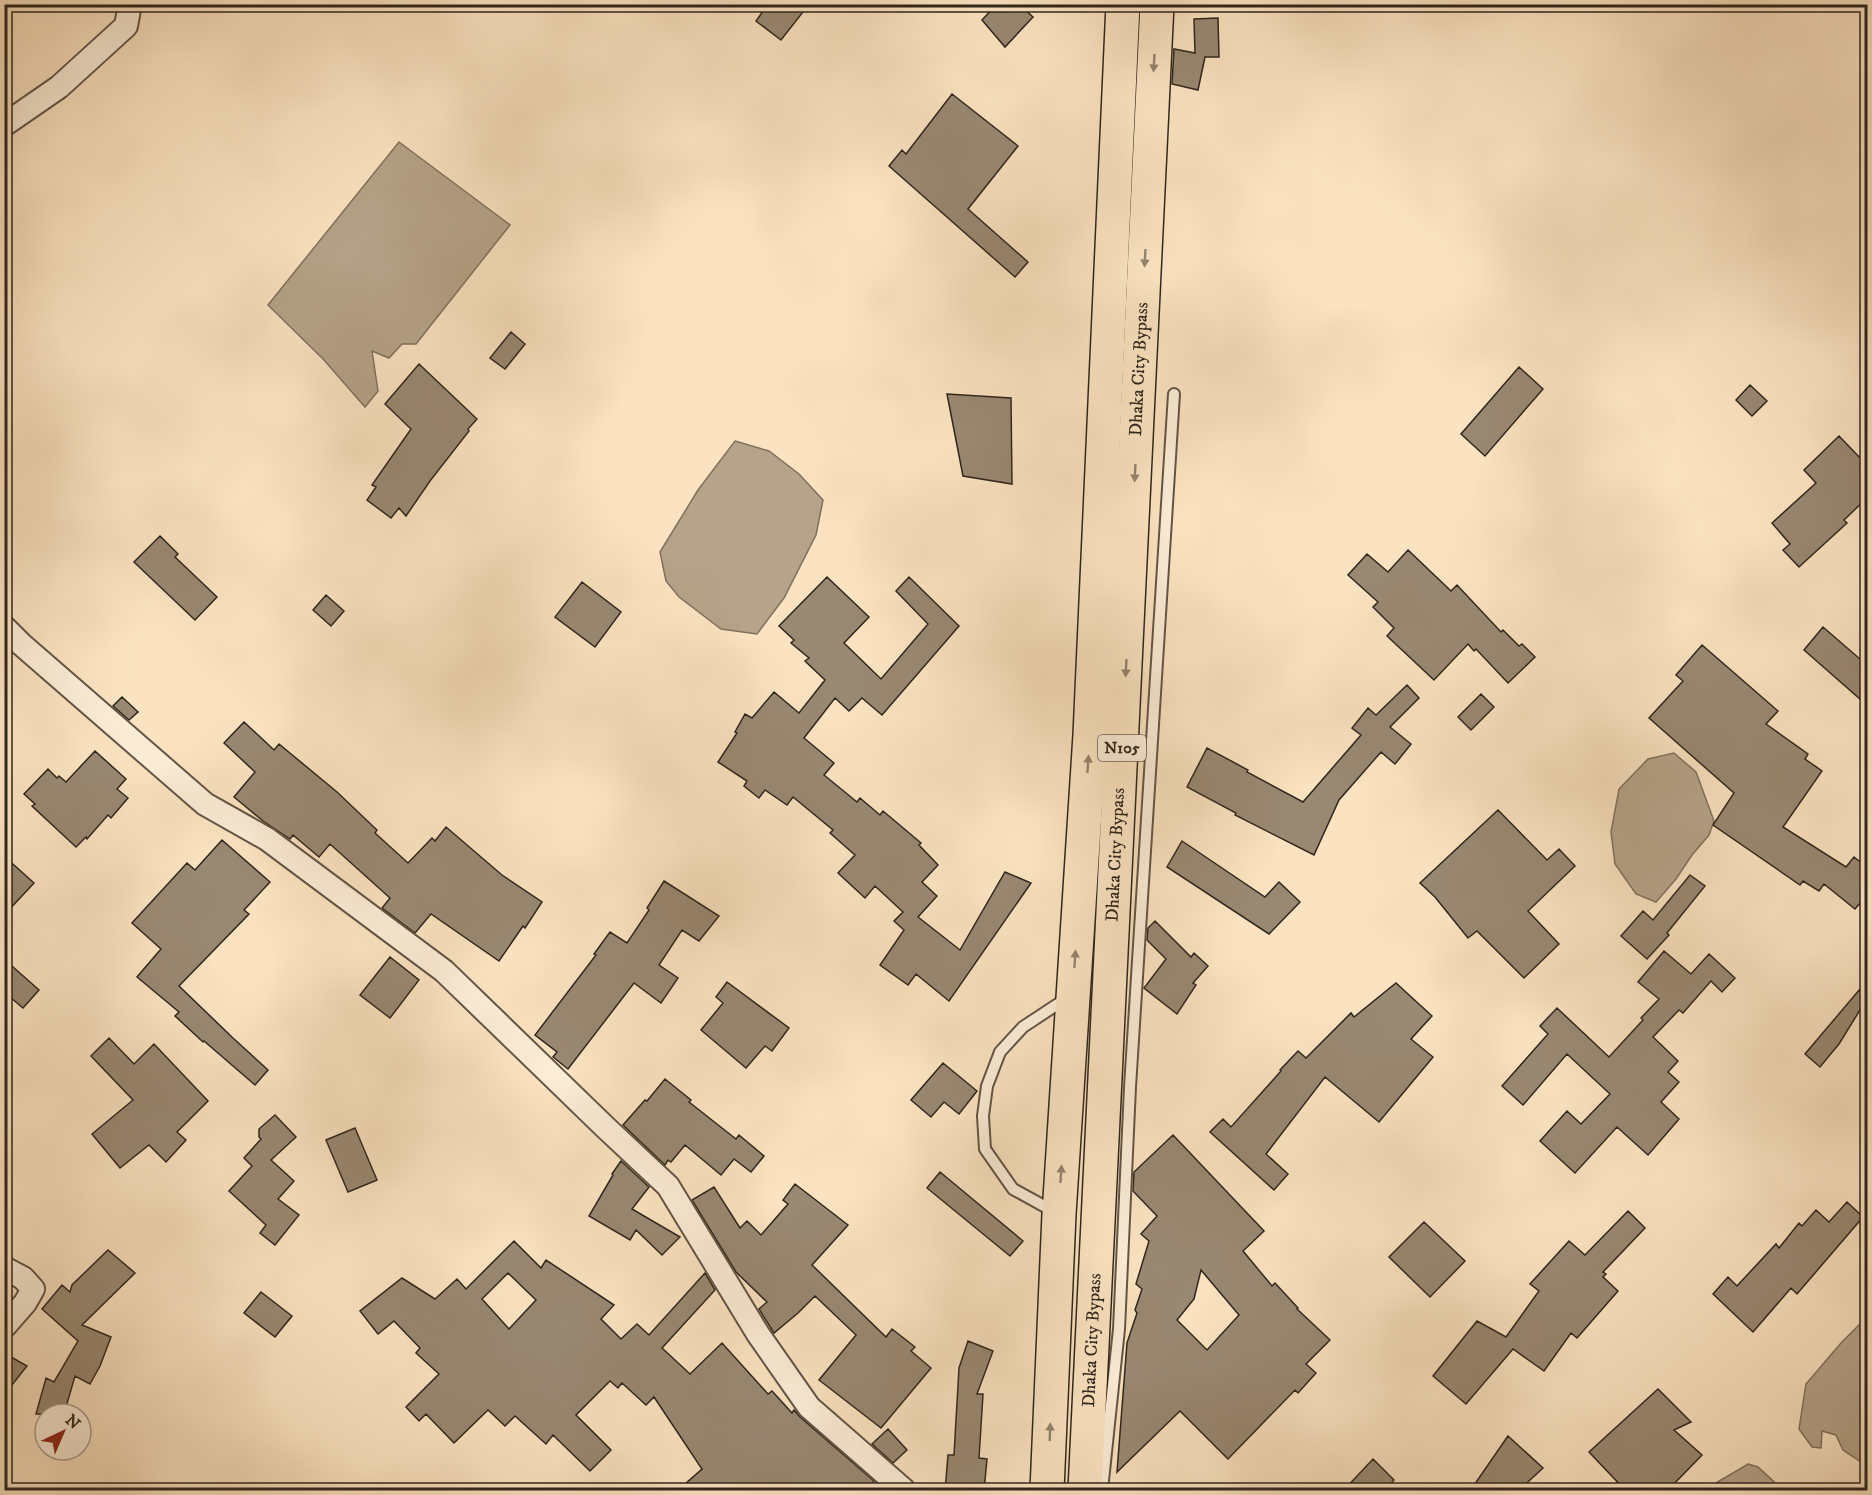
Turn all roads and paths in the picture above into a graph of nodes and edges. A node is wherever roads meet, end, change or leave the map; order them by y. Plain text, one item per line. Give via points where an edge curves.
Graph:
1 (130, 4) edge
2 (1123, 4) edge
3 (1157, 4) edge
4 (4, 125) edge
5 (1174, 394) dead end
6 (4, 627) edge
7 (1073, 994) junction
8 (1059, 1214) junction
9 (4, 1268) edge
10 (4, 1327) edge
11 (904, 1491) edge
12 (1047, 1491) edge
13 (1084, 1491) edge
14 (1102, 1491) edge

1 - 4 street via 126,26 59,87
7 -> 2 highway via 1090,735
3 -> 13 highway, Dhaka City Bypass / N105
5 - 14 lane via 1130,1087 1119,1329
6 - 11 street via 205,804 267,839 444,971 668,1186 809,1407
8 -> 7 highway
7 - 8 lane via 1023,1027 1000,1052 987,1086 983,1116 985,1149 1013,1189
12 -> 8 highway
9 - 10 street via 33,1288

